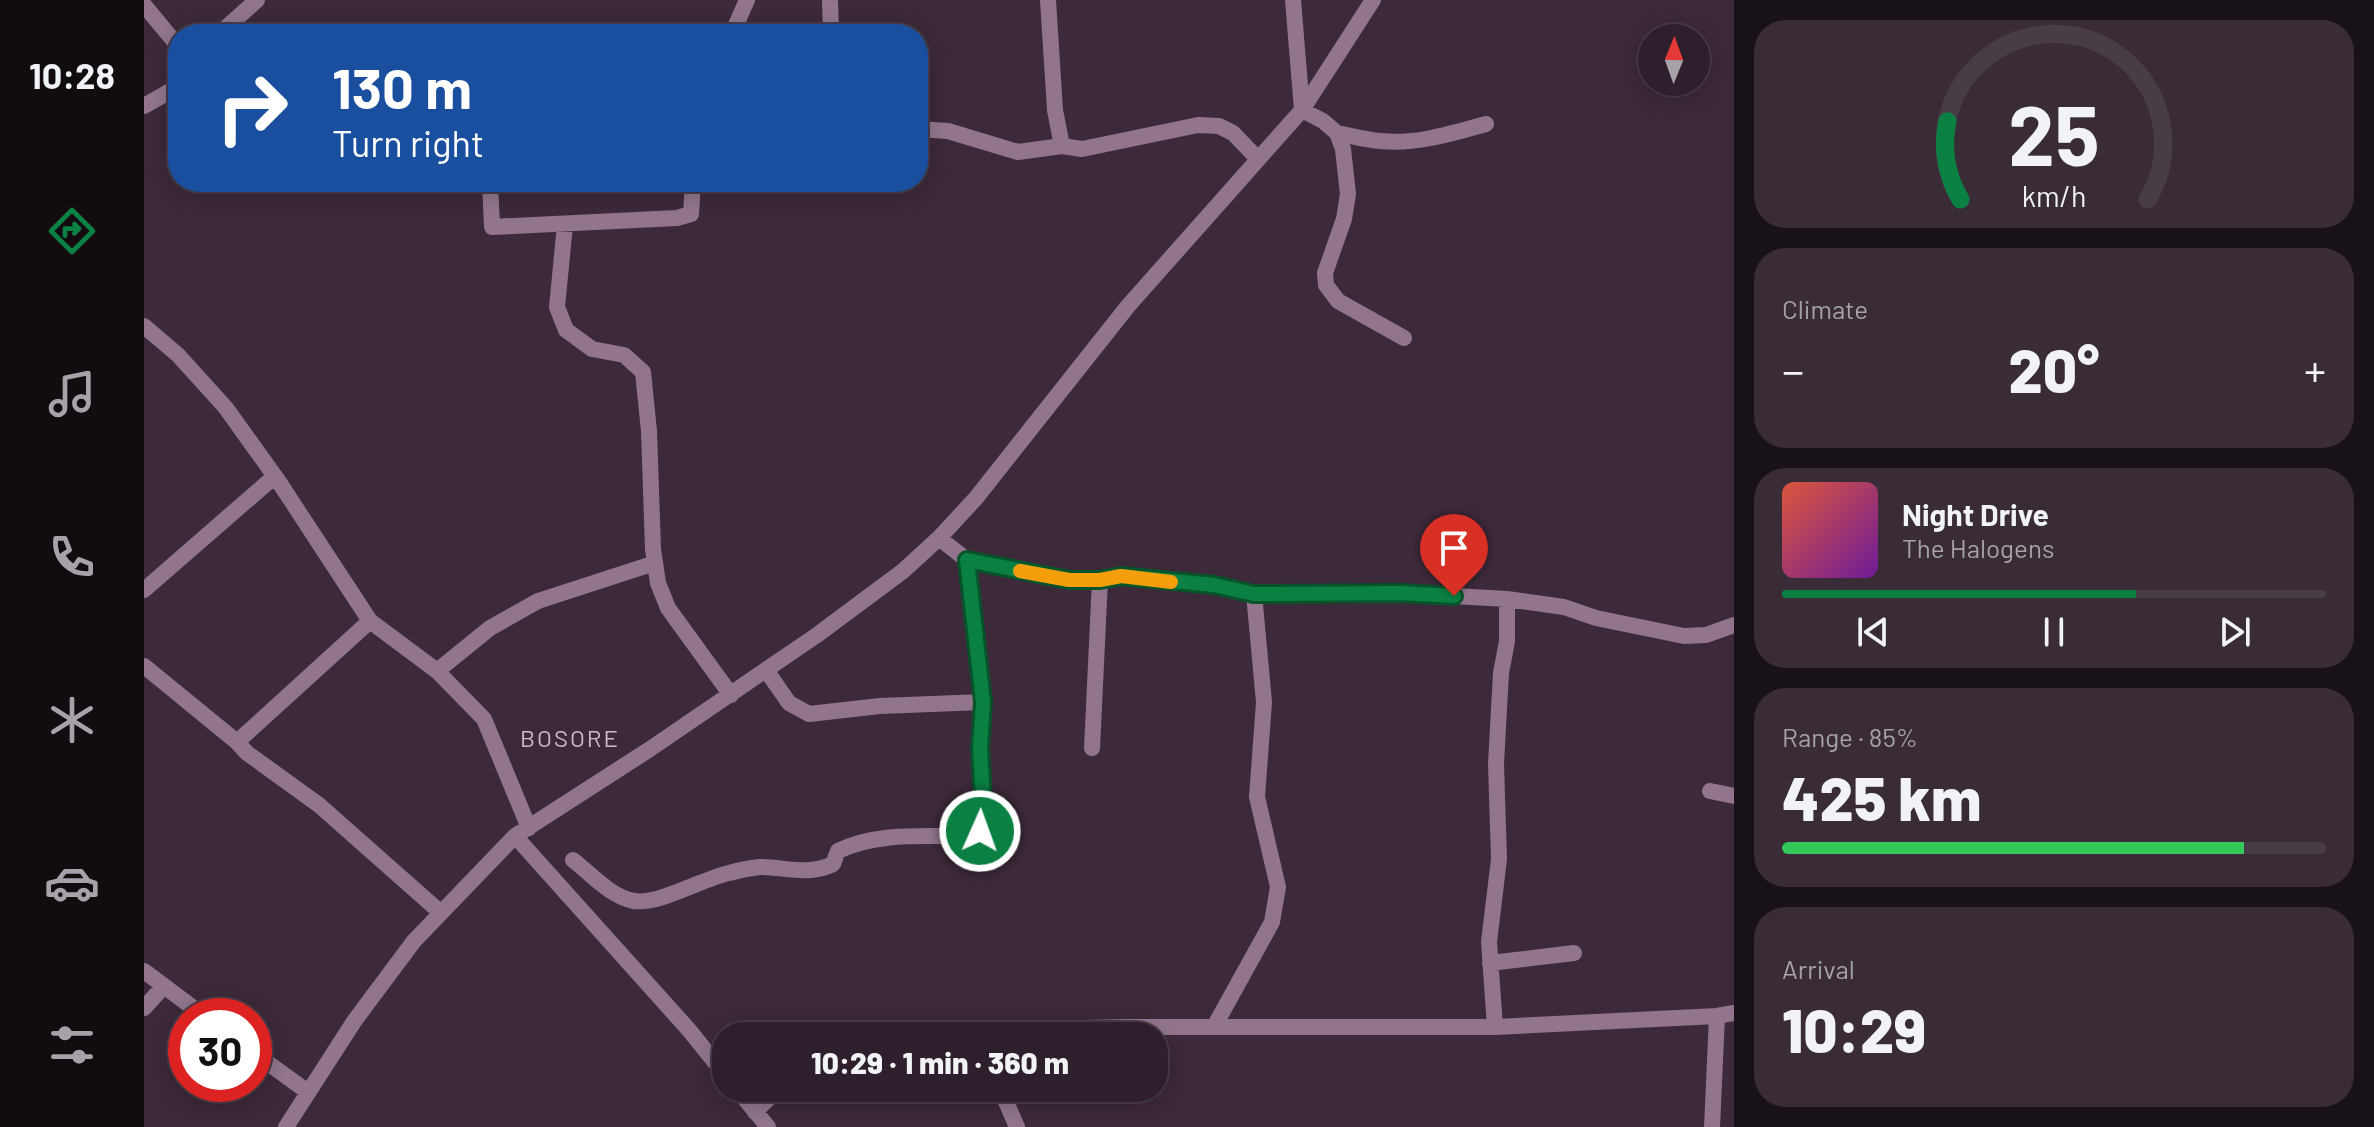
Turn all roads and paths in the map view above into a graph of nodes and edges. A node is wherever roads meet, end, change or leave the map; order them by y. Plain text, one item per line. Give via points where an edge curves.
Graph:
1 (257, 0) edge
2 (747, 0) edge
3 (830, 0) edge
4 (1048, 0) edge
5 (1293, 0) edge
6 (1373, 0) edge
7 (144, 5) edge
8 (230, 24) edge
9 (736, 24) edge
10 (831, 24) edge
11 (168, 34) edge
12 (168, 92) edge
13 (144, 106) edge
14 (1302, 110) junction
15 (1486, 124) dead end
16 (928, 130) edge
17 (1337, 133) junction
18 (1062, 146) junction
19 (1257, 158) junction
20 (490, 192) edge
21 (692, 192) edge
22 (565, 225) junction
23 (144, 326) edge
24 (1404, 338) dead end
25 (275, 476) junction
26 (939, 538) junction
27 (967, 560) junction
28 (655, 563) junction
29 (1100, 580) junction
30 (144, 590) edge
31 (1254, 594) junction
32 (1507, 599) junction
33 (370, 621) junction
34 (1734, 625) edge
35 (144, 666) edge
36 (766, 670) junction
37 (437, 671) junction
38 (731, 695) junction
39 (983, 702) junction
40 (237, 742) junction
41 (1092, 748) dead end
42 (1710, 791) dead end
43 (1734, 796) edge
44 (522, 832) junction
45 (573, 860) dead end
46 (440, 912) junction
47 (1574, 953) dead end
48 (1490, 963) junction
49 (144, 971) edge
50 (164, 986) junction
51 (180, 998) edge
52 (144, 1008) edge
53 (1726, 1015) edge
54 (1214, 1027) junction
55 (1495, 1027) junction
56 (1168, 1028) edge
57 (712, 1059) edge
58 (272, 1066) edge
59 (308, 1092) junction
60 (747, 1102) edge
61 (765, 1102) edge
62 (1006, 1102) edge
63 (755, 1112) junction
64 (286, 1127) edge
65 (768, 1127) edge
66 (1017, 1127) edge
67 (1712, 1127) edge

1 - 8 street
2 - 9 street
3 - 10 street
4 - 18 street
5 - 14 street
6 - 14 street
7 - 11 street
12 - 13 street
14 - 17 street
14 - 19 street
15 - 17 street via 1401,141
16 - 18 street via 1018,152
17 - 24 street via 1348,194 1326,285 1338,301
18 - 19 street via 1082,149 1198,125 1219,126
19 - 26 street
20 - 22 street via 492,227
21 - 22 street via 691,214 677,218
22 - 28 street via 557,307 566,330 592,349 624,355 643,372
23 - 25 street via 226,408
25 - 30 street
25 - 33 street
26 - 27 street
26 - 36 street via 870,597
27 - 29 street via 1069,580
27 - 39 street
28 - 37 street via 538,601 490,628
28 - 38 street via 668,608
29 - 31 street via 1121,576
29 - 41 street
31 - 32 street
31 - 54 street via 1264,702 1257,797 1278,887 1272,922
32 - 34 street via 1684,636
32 - 48 street via 1496,764 1499,859
33 - 37 street
33 - 40 street
35 - 40 street
36 - 38 street
36 - 39 street via 789,703 809,714
37 - 44 street via 484,719
38 - 44 street
39 - 45 street via 984,817 980,831 972,836 854,843 838,851 833,864 823,869 736,871 638,902 620,897
40 - 46 street via 319,805
42 - 43 street
44 - 46 street
44 - 57 street
46 - 59 street via 355,1020
47 - 48 street
48 - 55 street
49 - 50 street
50 - 51 street
50 - 52 street
53 - 55 street
53 - 67 street
54 - 55 street
54 - 56 street
58 - 59 street
59 - 64 street
60 - 63 street
61 - 63 street
62 - 66 street
63 - 65 street

